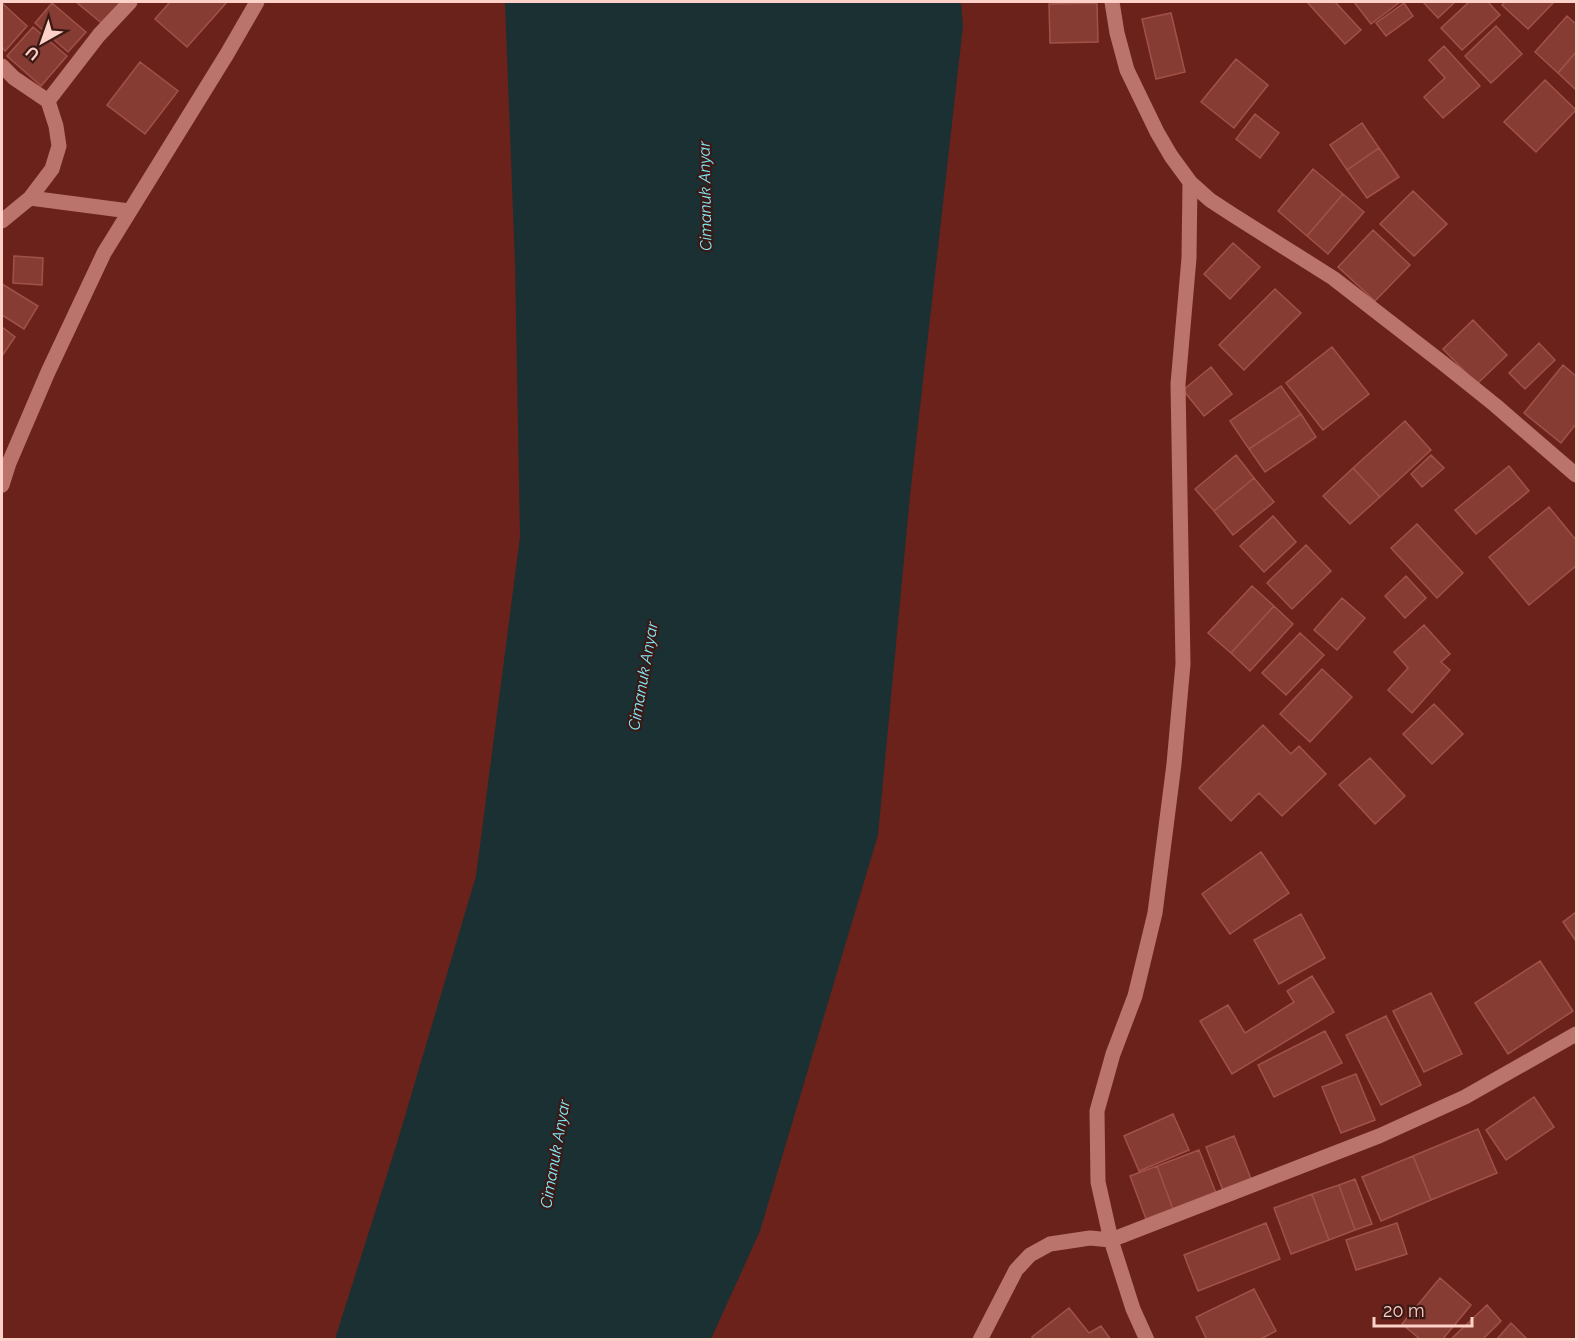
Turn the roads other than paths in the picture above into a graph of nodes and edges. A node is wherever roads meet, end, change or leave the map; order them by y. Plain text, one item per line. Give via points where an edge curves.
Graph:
1 (130, 2) edge
2 (257, 2) edge
3 (1112, 2) edge
4 (2, 66) edge
5 (48, 101) junction
6 (1190, 182) junction
7 (30, 198) junction
8 (129, 212) junction
9 (2, 221) edge
10 (1576, 475) edge
11 (2, 485) edge
12 (1576, 1034) edge
13 (1111, 1240) junction
14 (980, 1340) edge
15 (1147, 1340) edge

1 - 5 street
2 - 8 street
3 - 6 street via 1128,70 1157,132
4 - 5 street
5 - 7 street via 59,146 52,169
6 - 10 street via 1210,200 1351,291 1487,398
6 - 13 street via 1189,258 1178,384 1183,664 1155,912 1135,996 1097,1111 1098,1182
7 - 8 street
7 - 9 street
8 - 11 street via 104,253 57,353
12 - 13 street via 1465,1097 1379,1136
13 - 14 street via 1090,1238 1050,1244 1030,1255 1016,1270
13 - 15 street

